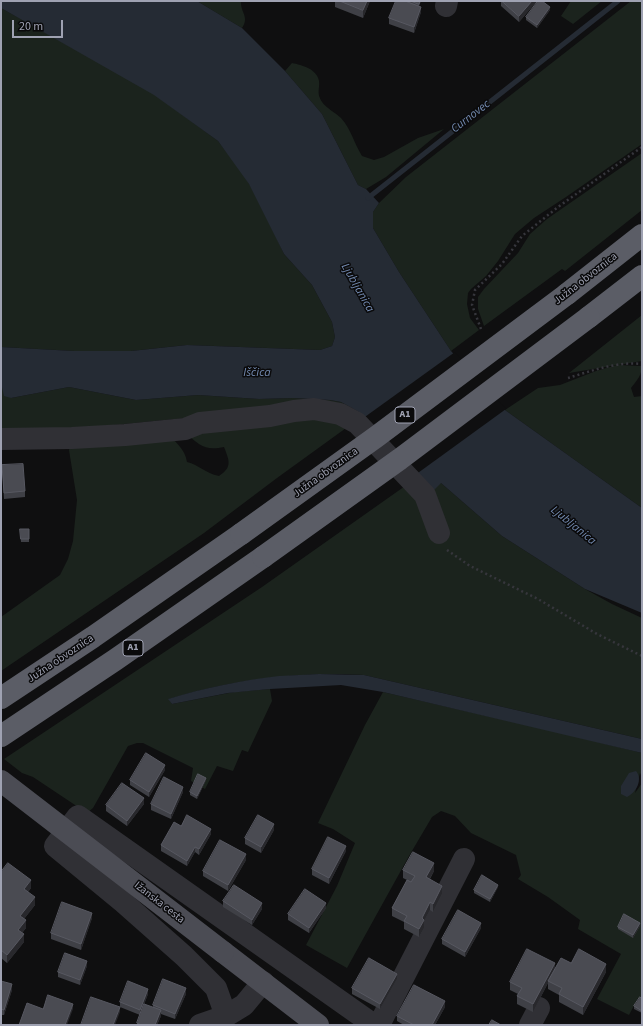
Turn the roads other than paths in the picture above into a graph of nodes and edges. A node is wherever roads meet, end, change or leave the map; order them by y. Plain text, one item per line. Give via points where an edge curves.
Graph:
1 (642, 235) edge
2 (642, 276) edge
3 (1, 439) edge
4 (439, 533) road end
5 (1, 698) edge
6 (1, 736) edge
7 (1, 781) edge
8 (464, 859) dead end
9 (263, 982) junction
10 (326, 992) junction
11 (226, 1016) junction
12 (312, 1021) edge
13 (200, 1025) edge
14 (374, 1025) edge
15 (379, 1025) edge

1 - 5 highway, Južna obvoznica / A1, bridge via 376,437 241,534
2 - 6 highway, A1, bridge via 263,557
3 - 4 street via 72,438 185,429 200,423 314,409 340,414 357,423 425,495
7 - 9 main road, Ižanska cesta, bridge
8 - 15 street
9 - 11 street via 244,1005
9 - 12 main road, Ižanska cesta
10 - 11 street via 78,816 55,846 123,902 211,982 216,988
10 - 12 street
10 - 14 street
11 - 13 street

